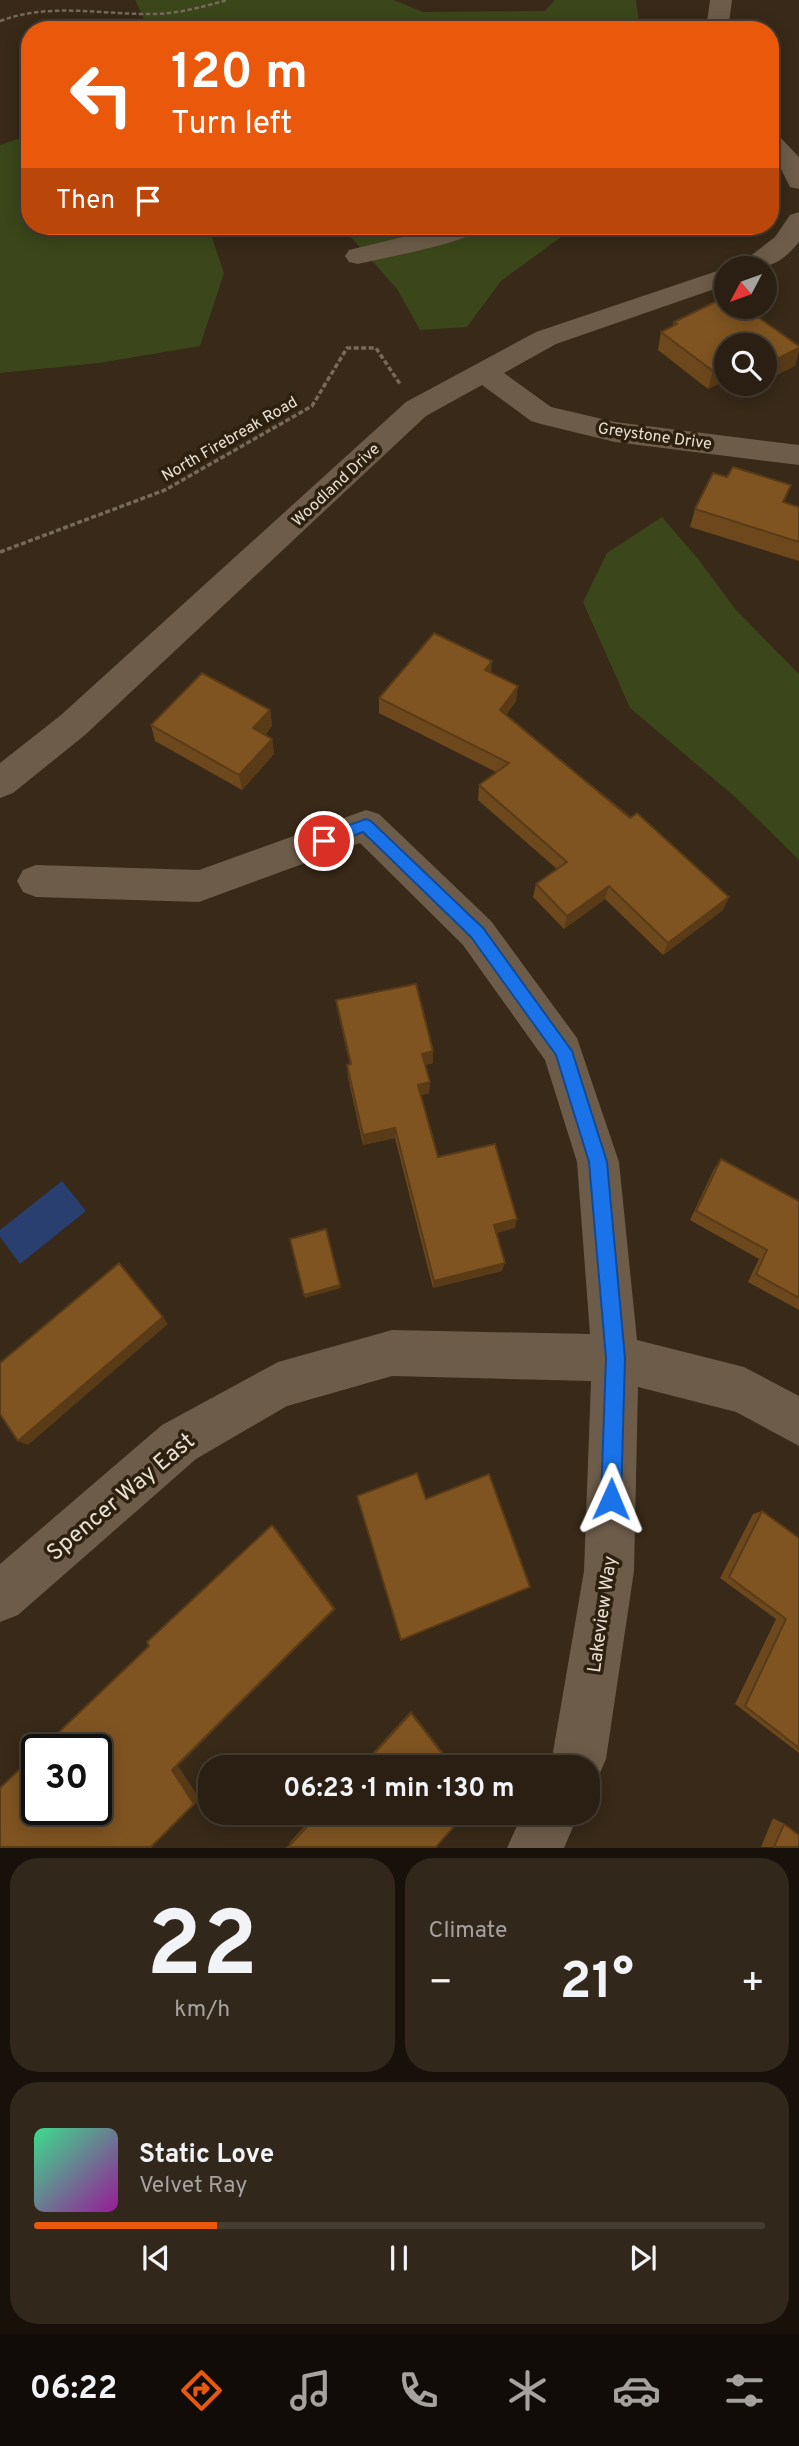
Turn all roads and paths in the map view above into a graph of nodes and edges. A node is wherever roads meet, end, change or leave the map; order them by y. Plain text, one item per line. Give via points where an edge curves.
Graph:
1 (228, 0) edge
2 (721, 0) edge
3 (0, 21) edge
4 (718, 21) edge
5 (779, 151) edge
6 (799, 182) edge
7 (799, 220) edge
8 (447, 235) edge
9 (358, 256) dead end
10 (770, 256) edge
11 (714, 280) edge
12 (484, 372) junction
13 (416, 409) junction
14 (799, 454) edge
15 (0, 552) edge
16 (0, 783) edge
17 (36, 881) dead end
18 (615, 1358) junction
19 (799, 1422) edge
20 (0, 1597) edge
21 (580, 1755) edge
22 (546, 1825) edge
23 (535, 1847) edge

1 - 3 path via 152,14 37,7
2 - 4 street
5 - 6 street
7 - 10 street via 787,242
8 - 9 street
11 - 12 street, Woodland Drive via 546,338
12 - 13 street, Woodland Drive
12 - 14 street, Greystone Drive via 541,414 615,432
13 - 15 path, North Firebreak Road via 376,348 347,348 312,406 165,490
13 - 16 street, Woodland Drive via 73,725
17 - 18 street, Lakeview Way via 199,886 366,825 477,933 563,1051 598,1162
18 - 19 street, Spencer Way East via 744,1391
18 - 20 street, Spencer Way East via 392,1353 278,1385 179,1442
18 - 21 street, Lakeview Way via 609,1572
22 - 23 street

